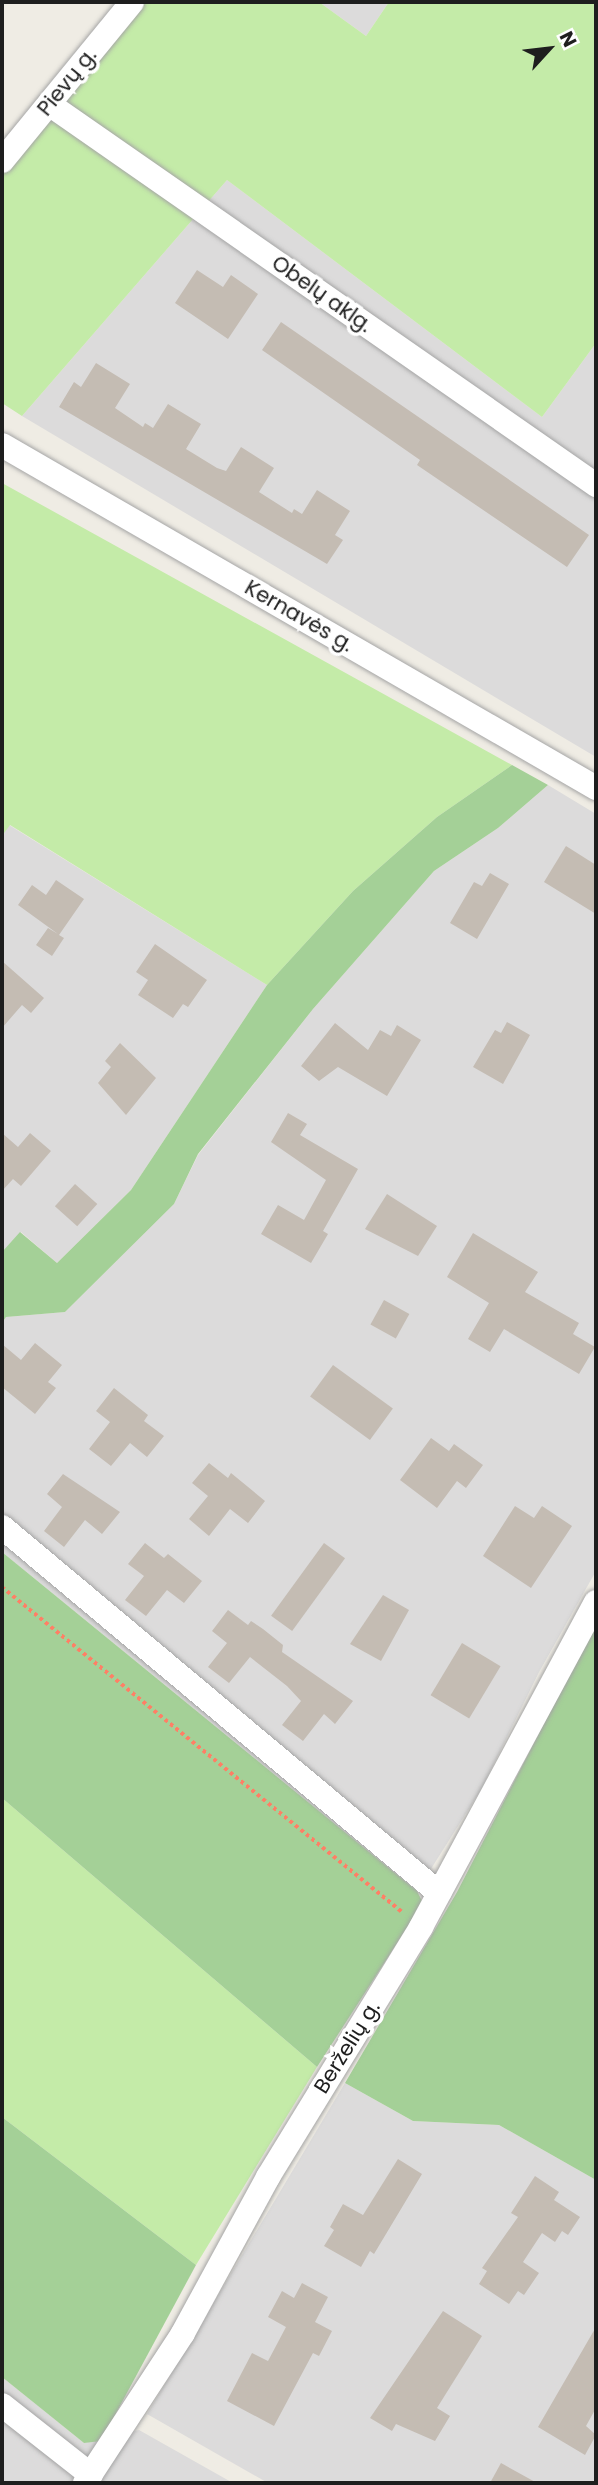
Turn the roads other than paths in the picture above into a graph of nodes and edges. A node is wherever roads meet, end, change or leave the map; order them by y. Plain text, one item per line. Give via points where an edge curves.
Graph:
1 (132, 2) edge
2 (49, 104) junction
3 (2, 161) edge
4 (2, 445) edge
5 (596, 485) edge
6 (596, 788) edge
7 (2, 1527) edge
8 (596, 1602) edge
9 (439, 1893) junction
10 (2, 2405) edge
11 (88, 2479) edge

1 - 2 street, Pievų g.
2 - 3 street, Pievų g.
2 - 5 street, Obelų aklg.
4 - 6 street, Kernavės g.
7 - 9 street
8 - 9 street, Berželių g.
9 - 11 street, Berželių g. via 268,2176 183,2333
10 - 11 street

